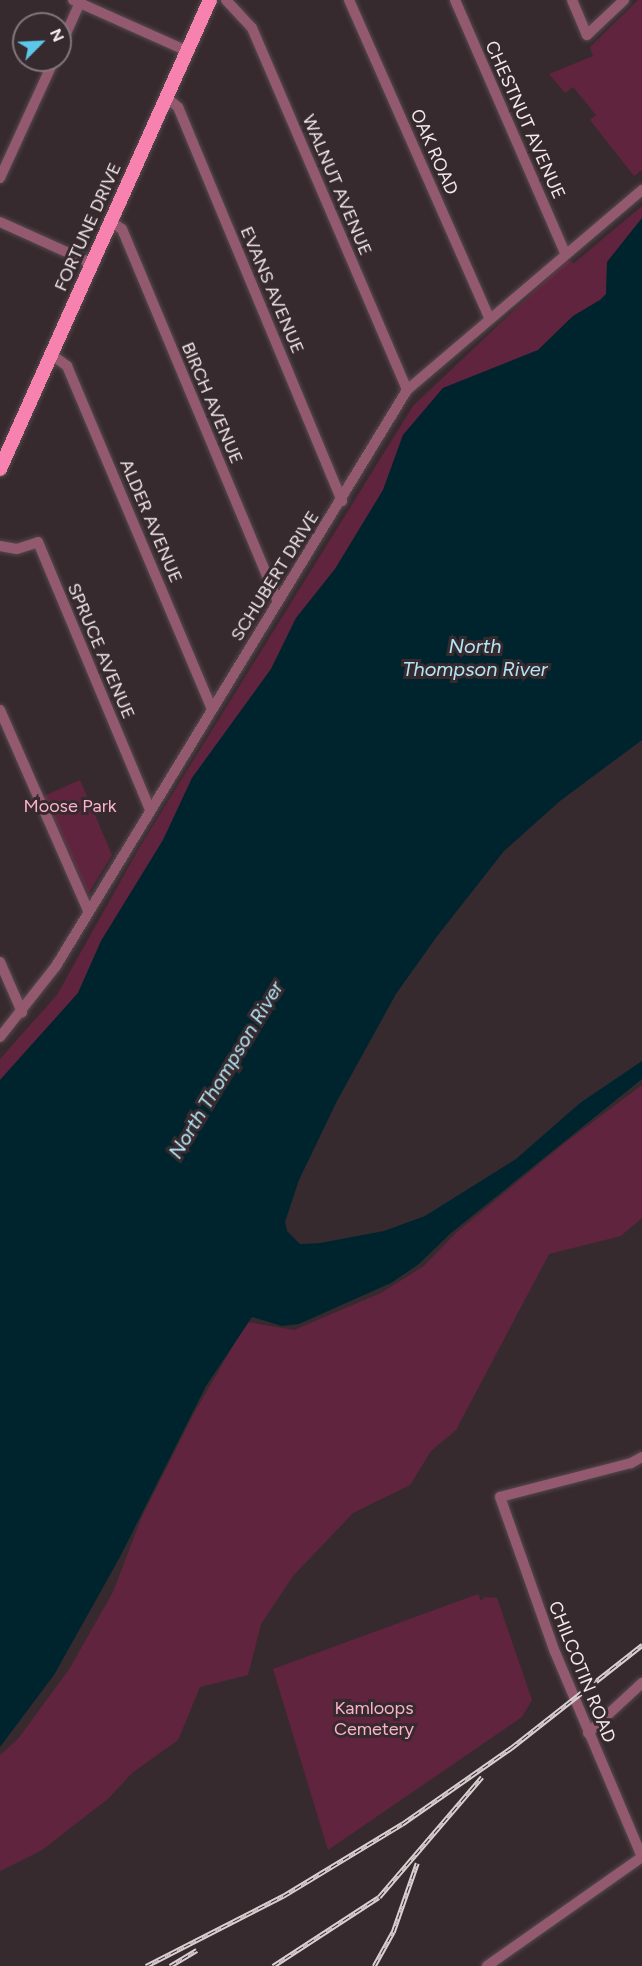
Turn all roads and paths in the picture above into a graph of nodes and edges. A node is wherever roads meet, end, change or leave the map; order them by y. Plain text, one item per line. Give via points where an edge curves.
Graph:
1 (210, 0) edge
2 (226, 0) edge
3 (349, 0) edge
4 (455, 0) edge
5 (572, 0) edge
6 (624, 0) edge
7 (78, 1) edge
8 (72, 16) edge
9 (187, 51) junction
10 (49, 72) edge
11 (166, 97) junction
12 (0, 178) edge
13 (642, 190) edge
14 (110, 221) junction
15 (0, 222) edge
16 (565, 253) junction
17 (92, 263) junction
18 (489, 318) junction
19 (52, 355) junction
20 (407, 390) junction
21 (0, 469) edge
22 (342, 501) junction
23 (0, 546) edge
24 (278, 602) junction
25 (212, 707) junction
26 (0, 710) edge
27 (150, 810) junction
28 (88, 910) junction
29 (0, 962) edge
30 (22, 1012) junction
31 (0, 1037) edge
32 (642, 1457) edge
33 (642, 1683) edge
34 (588, 1733) junction
35 (642, 1857) edge
36 (487, 1966) edge

1 - 9 main road, FORTUNE DRIVE
2 - 20 street, WALNUT AVENUE via 252,28
3 - 18 street, OAK ROAD
4 - 16 street, CHESTNUT AVENUE
5 - 6 street via 587,35
7 - 8 street
7 - 9 street
9 - 11 main road, FORTUNE DRIVE
10 - 12 street
11 - 14 main road, FORTUNE DRIVE
11 - 22 street, EVANS AVENUE via 178,107
13 - 16 street, SCHUBERT DRIVE
14 - 17 main road, FORTUNE DRIVE
14 - 24 street, BIRCH AVENUE via 122,229
15 - 17 street
16 - 18 street, SCHUBERT DRIVE
17 - 19 main road, FORTUNE DRIVE
18 - 20 street, SCHUBERT DRIVE
19 - 21 main road, FORTUNE DRIVE
19 - 25 street, ALDER AVENUE via 68,366
20 - 22 street, SCHUBERT DRIVE
22 - 24 street, SCHUBERT DRIVE
23 - 27 street, SPRUCE AVENUE via 17,549 38,542
24 - 25 street, SCHUBERT DRIVE
25 - 27 street, SCHUBERT DRIVE
26 - 28 street
27 - 28 street, SCHUBERT DRIVE
28 - 30 street, SCHUBERT DRIVE via 56,966
29 - 30 street
30 - 31 street, SCHUBERT DRIVE
32 - 34 street, CHILCOTIN ROAD via 632,1463 500,1497 539,1613
33 - 34 street
34 - 35 street, CHILCOTIN ROAD
35 - 36 street

